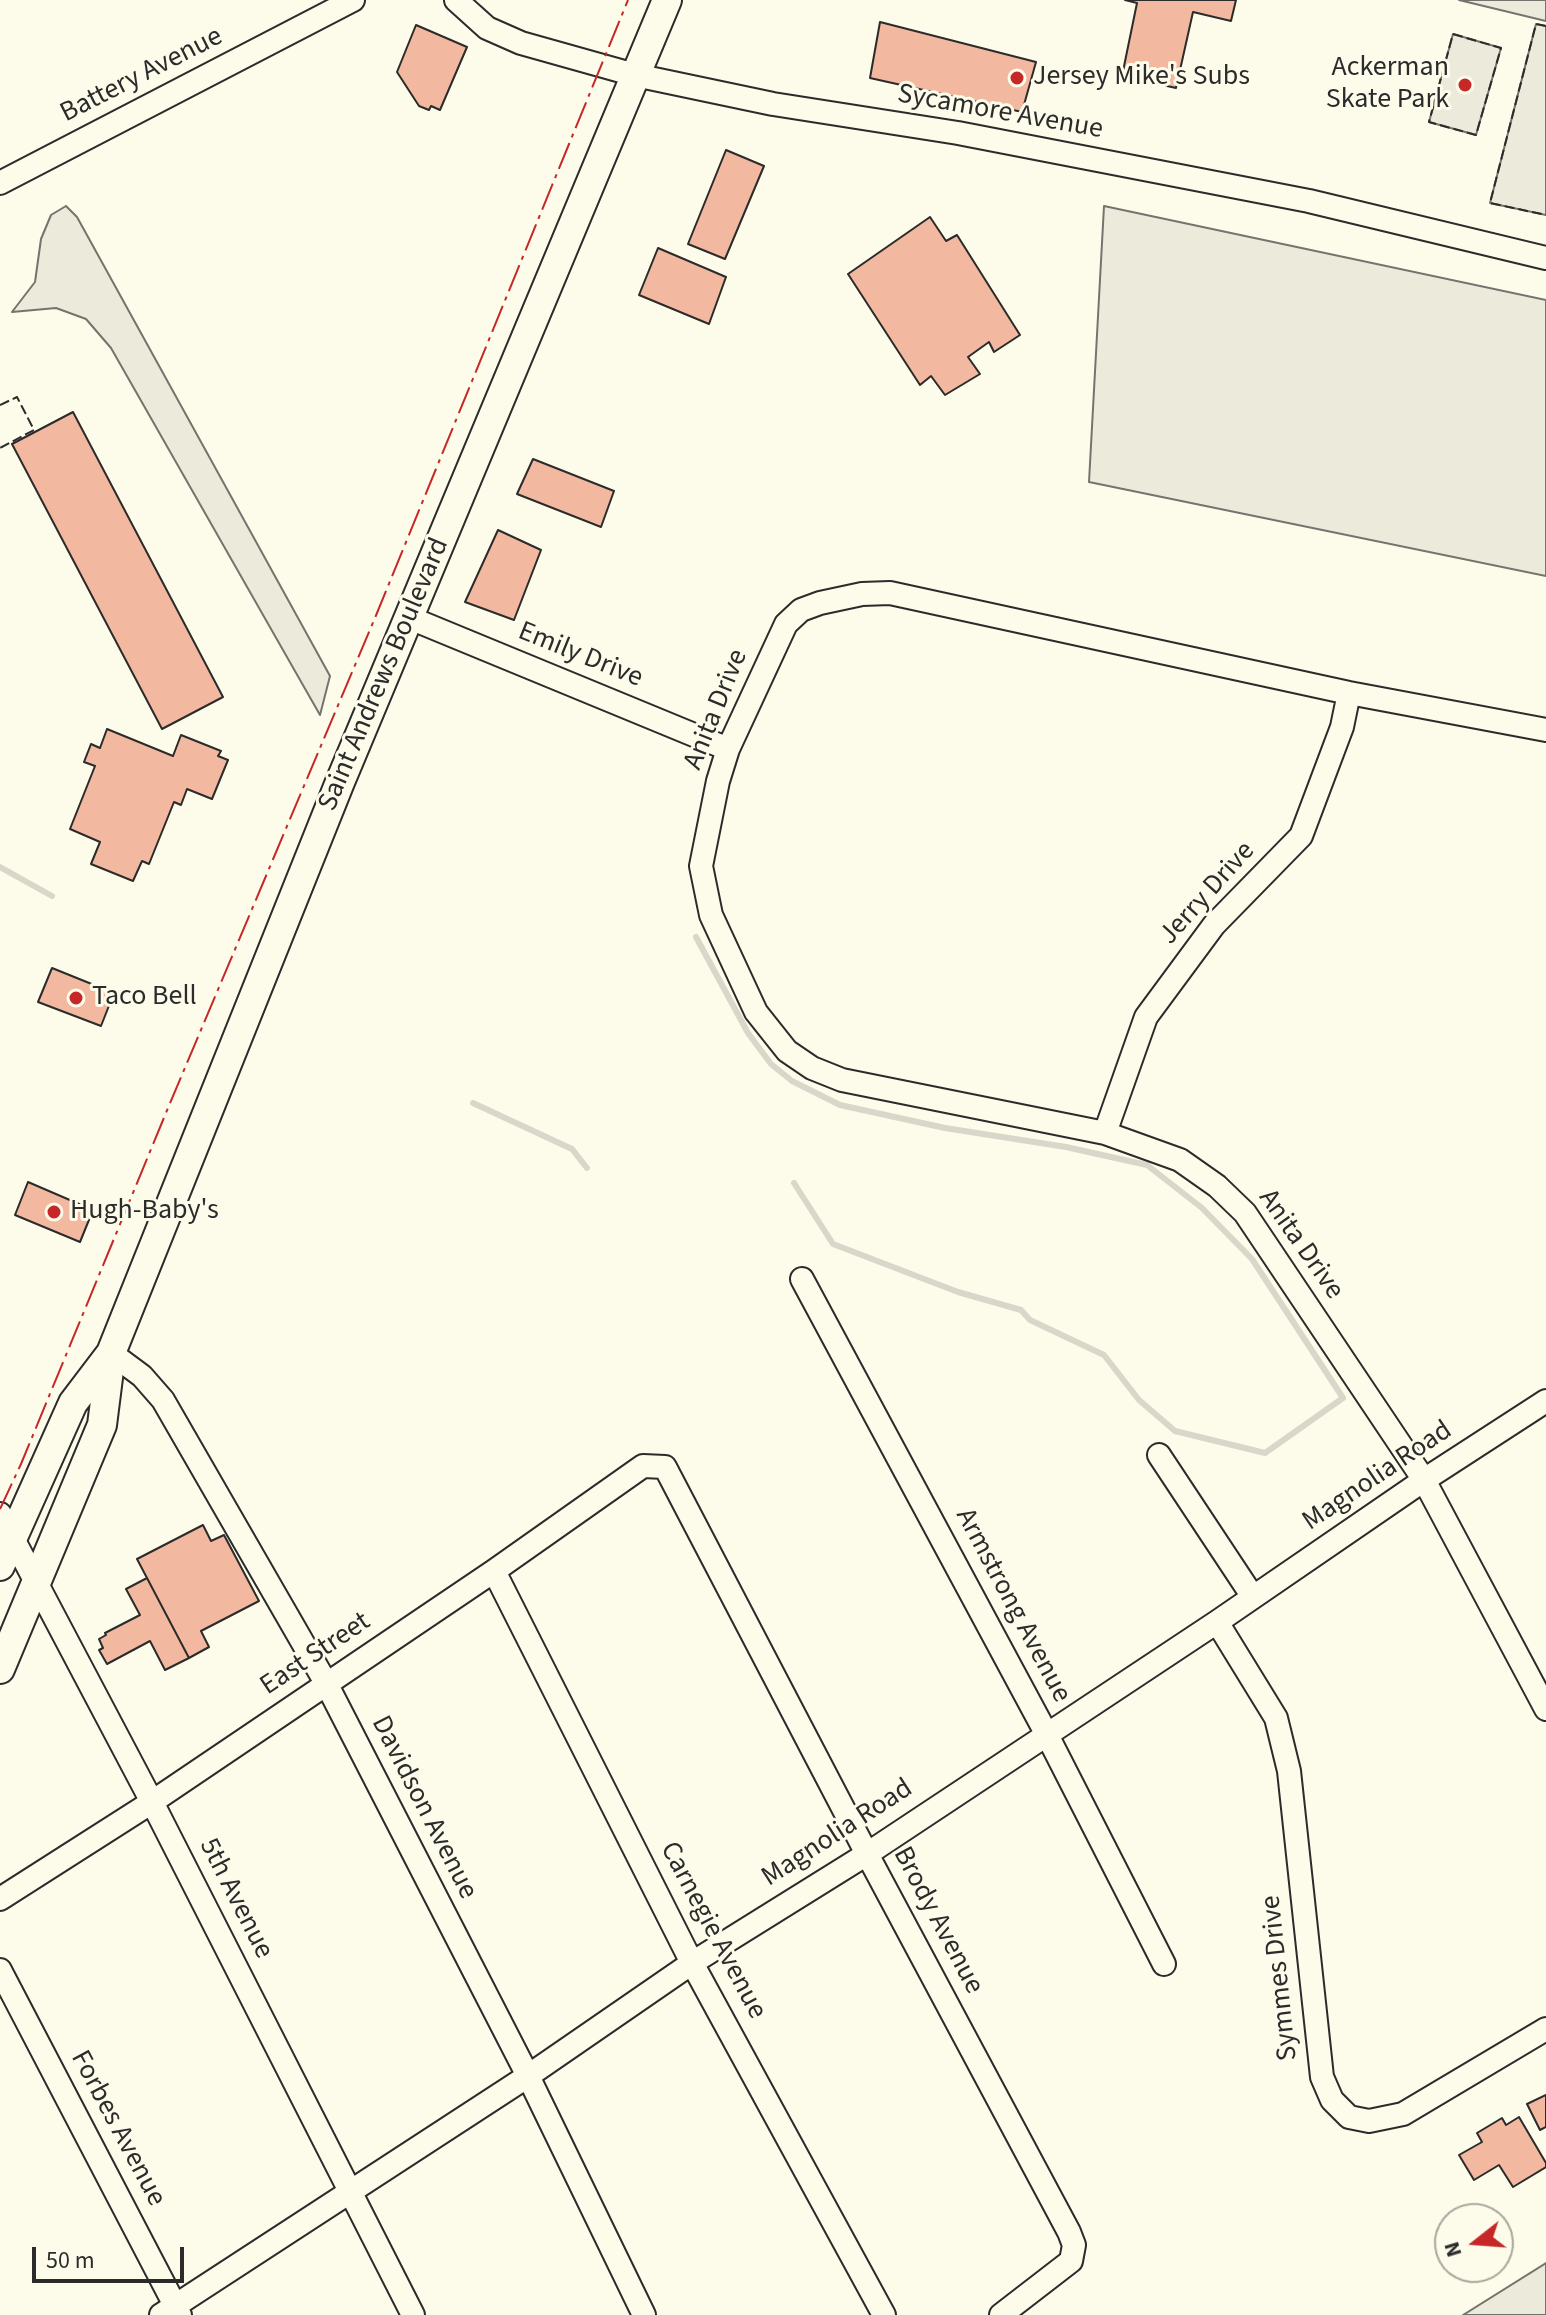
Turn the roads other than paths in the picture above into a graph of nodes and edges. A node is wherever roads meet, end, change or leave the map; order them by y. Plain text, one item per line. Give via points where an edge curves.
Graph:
1 (353, 0) edge
2 (456, 0) edge
3 (667, 0) edge
4 (635, 75) junction
5 (0, 183) edge
6 (1546, 258) edge
7 (410, 618) junction
8 (1349, 693) junction
9 (1546, 730) edge
10 (728, 749) junction
11 (1105, 1133) junction
12 (802, 1279) dead end
13 (111, 1353) junction
14 (1546, 1401) edge
15 (1159, 1455) dead end
16 (665, 1467) joint
17 (1424, 1480) junction
18 (6, 1525) edge
19 (0, 1566) edge
20 (494, 1571) junction
21 (35, 1581) junction
22 (1253, 1597) junction
23 (1217, 1622) junction
24 (0, 1669) edge
25 (326, 1683) junction
26 (1546, 1709) edge
27 (1046, 1733) junction
28 (152, 1802) junction
29 (867, 1854) junction
30 (0, 1899) edge
31 (692, 1963) junction
32 (1164, 1964) dead end
33 (0, 1970) edge
34 (1546, 2029) edge
35 (528, 2076) junction
36 (351, 2191) junction
37 (172, 2312) edge
38 (413, 2315) edge
39 (644, 2315) edge
40 (884, 2315) edge
41 (1001, 2315) edge

1 - 5 street, Battery Avenue
2 - 4 street, Sycamore Avenue via 487,28 521,43
3 - 4 main road, Saint Andrews Boulevard
4 - 6 street, Sycamore Avenue via 1309,201
4 - 7 main road, Saint Andrews Boulevard
7 - 10 street, Emily Drive
7 - 13 main road, Saint Andrews Boulevard
8 - 9 street, Anita Drive
8 - 10 street, Anita Drive via 890,593 862,594 801,610 786,624
8 - 11 street, Jerry Drive via 1342,727 1301,836 1214,925 1146,1017
10 - 11 street, Anita Drive via 701,866 711,915 756,1012 787,1051 842,1080
11 - 17 street, Anita Drive via 1180,1160 1245,1213
12 - 27 street, Armstrong Avenue
13 - 18 main road, Saint Andrews Boulevard via 73,1403
13 - 21 main road, Saint Andrews Boulevard via 102,1425
13 - 25 street, Davidson Avenue via 163,1400
14 - 17 street, Magnolia Road
15 - 22 street
16 - 20 street, East Street via 643,1466
16 - 29 street, Brody Avenue
17 - 22 street, Magnolia Road
17 - 26 street, Anita Drive
18 - 19 main road, Saint Andrews Boulevard
18 - 21 street, 5th Avenue
20 - 25 street, East Street
20 - 31 street, Carnegie Avenue
21 - 24 main road, Saint Andrews Boulevard
21 - 28 street, 5th Avenue
22 - 23 street, Magnolia Road
23 - 27 street, Magnolia Road
23 - 34 street, Symmes Drive via 1276,1718 1289,1771 1322,2077 1332,2100 1349,2117 1369,2121 1403,2114
25 - 28 street, East Street
25 - 35 street, Davidson Avenue
27 - 29 street, Magnolia Road
27 - 32 street, Armstrong Avenue
28 - 30 street, East Street
28 - 36 street, 5th Avenue
29 - 31 street, Magnolia Road
29 - 41 street, Brody Avenue via 1074,2245 1071,2261
31 - 35 street, Magnolia Road
31 - 40 street, Carnegie Avenue
33 - 37 street, Forbes Avenue
35 - 36 street, Magnolia Road
35 - 39 street, Davidson Avenue
36 - 37 street, Magnolia Road
36 - 38 street, 5th Avenue

